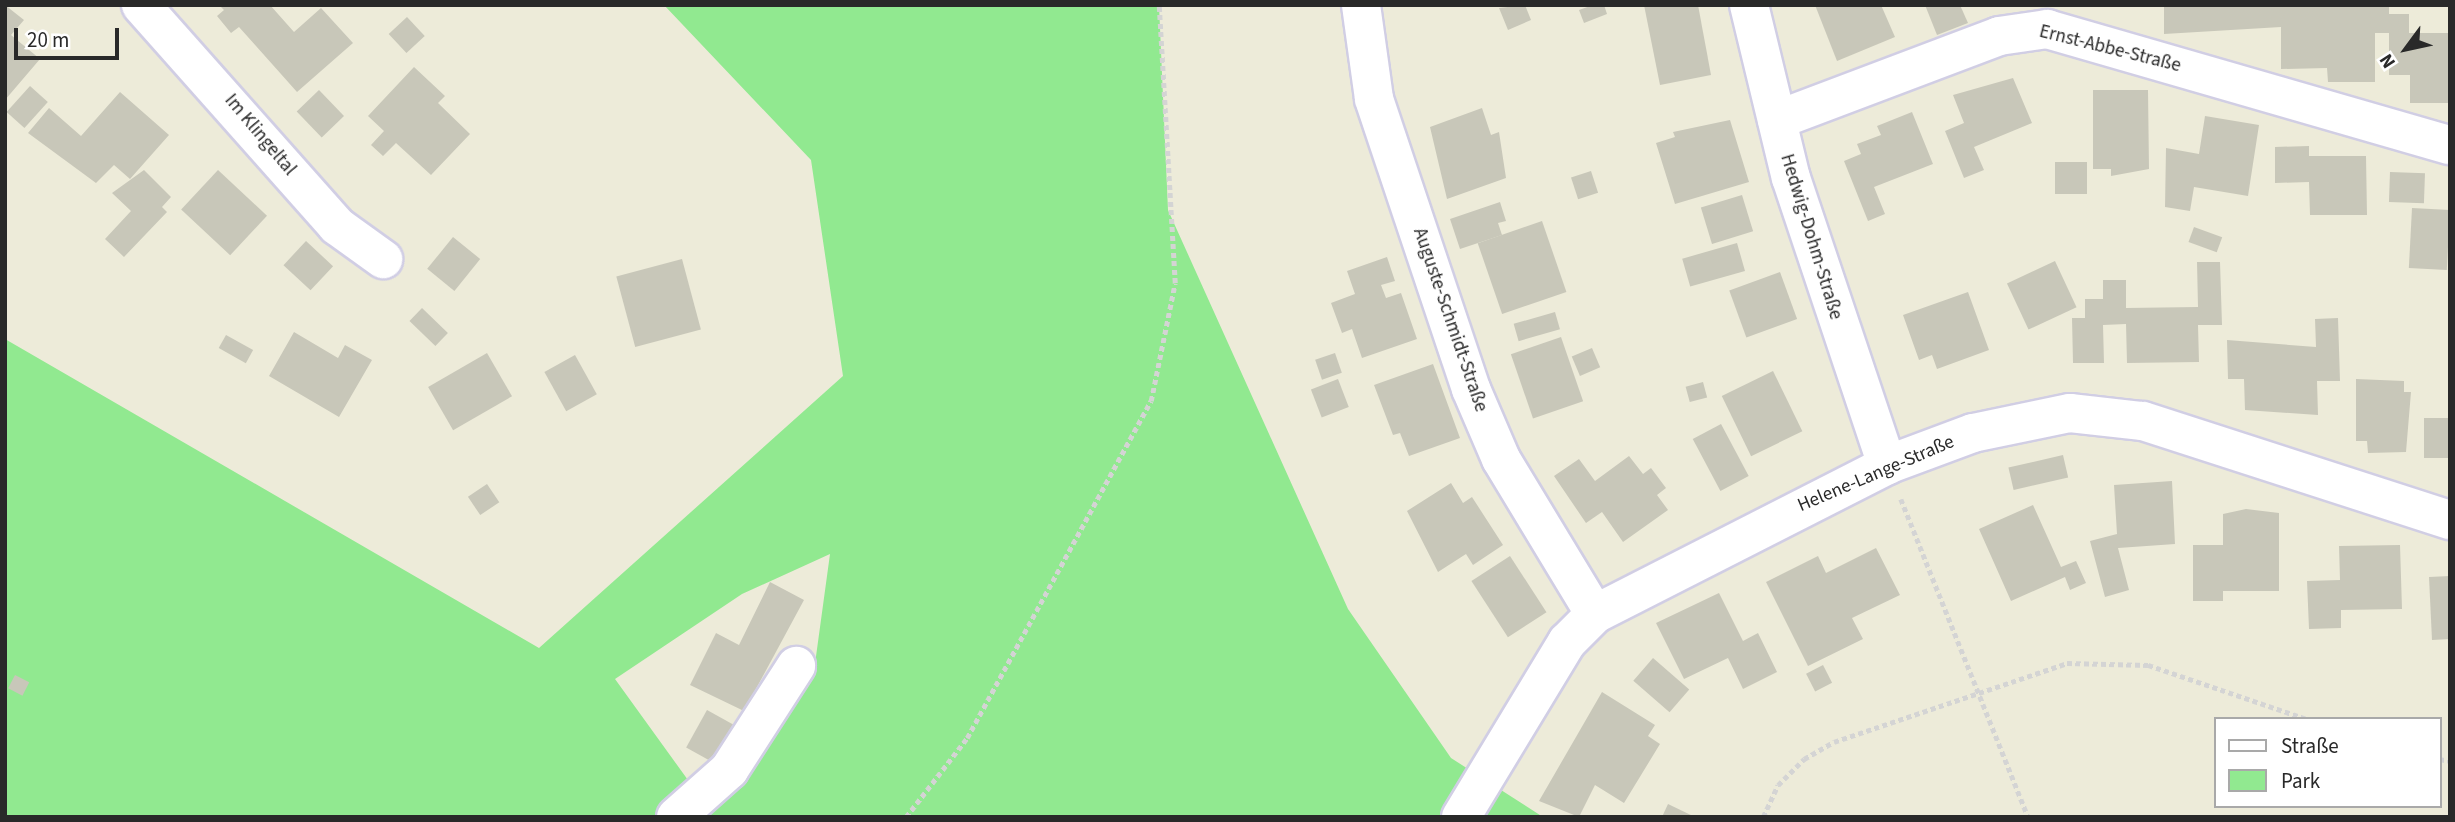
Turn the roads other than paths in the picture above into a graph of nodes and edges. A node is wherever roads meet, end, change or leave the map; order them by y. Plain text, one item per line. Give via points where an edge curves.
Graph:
1 (141, 5) edge
2 (1361, 5) edge
3 (1749, 5) edge
4 (1777, 121) junction
5 (2450, 145) edge
6 (383, 260) dead end
7 (1887, 465) junction
8 (2450, 520) edge
9 (1595, 614) junction
10 (796, 666) dead end
11 (676, 817) edge
12 (1461, 817) edge

1 - 6 street, Im Klingeltal via 337,226
2 - 9 street, Auguste-Schmidt-Straße via 1374,99 1471,389 1501,459
3 - 4 street, Hedwig-Dohm-Straße
4 - 5 street, Ernst-Abbe-Straße via 1999,36 2048,29
4 - 7 street, Hedwig-Dohm-Straße
7 - 8 street, Helene-Lange-Straße via 2023,419 2104,415 2143,421
7 - 9 street, Helene-Lange-Straße
9 - 12 street, Helene-Lange-Straße via 1567,642
10 - 11 street via 729,770

